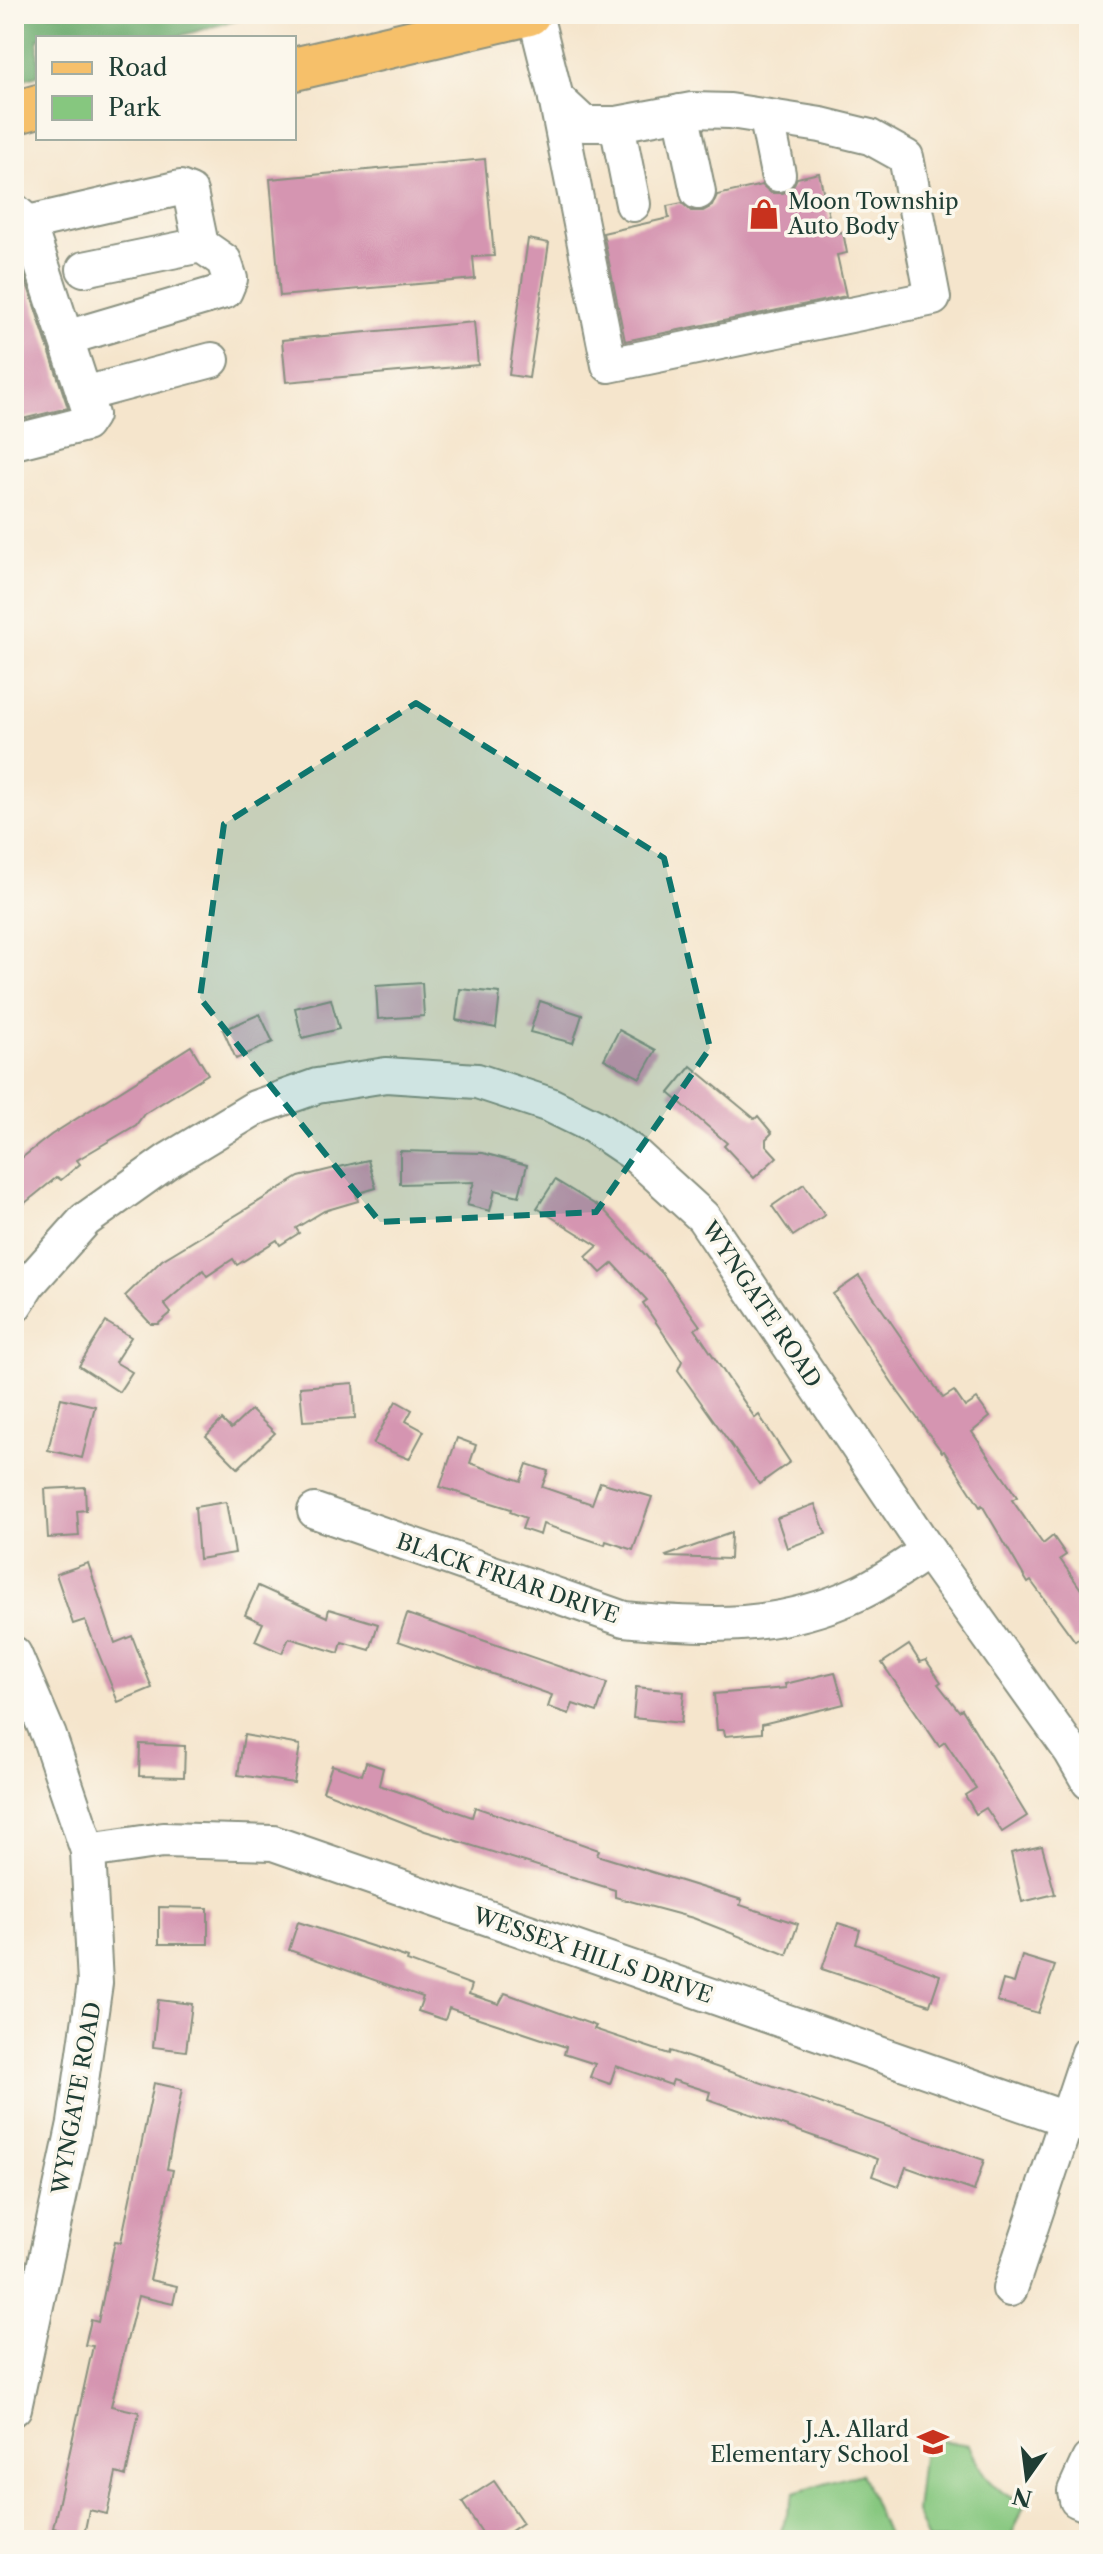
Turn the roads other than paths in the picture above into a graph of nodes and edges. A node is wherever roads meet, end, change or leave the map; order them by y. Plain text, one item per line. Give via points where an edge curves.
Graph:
1 (403, 14) edge
2 (532, 14) edge
3 (296, 39) edge
4 (296, 69) edge
5 (556, 98) junction
6 (36, 107) edge
7 (681, 112) junction
8 (14, 113) edge
9 (767, 119) junction
10 (617, 124) junction
11 (36, 137) edge
12 (14, 143) edge
13 (778, 174) dead end
14 (698, 192) dead end
15 (633, 204) dead end
16 (21, 217) edge
17 (201, 245) junction
18 (84, 269) dead end
19 (66, 338) junction
20 (212, 360) dead end
21 (84, 394) junction
22 (14, 442) edge
23 (14, 1306) edge
24 (315, 1511) dead end
25 (928, 1551) junction
26 (14, 1654) edge
27 (1089, 1782) edge
28 (88, 1851) junction
29 (1089, 2053) edge
30 (1078, 2124) edge
31 (1010, 2289) dead end
32 (14, 2408) edge
33 (1089, 2460) edge
34 (1082, 2498) edge

1 - 3 main road
2 - 4 main road
2 - 5 street
5 - 9 street via 609,365 933,298 906,157 870,137
5 - 10 street via 584,124
6 - 8 main road
7 - 9 street via 730,111
7 - 10 street
7 - 14 street
9 - 13 street
10 - 15 street
11 - 12 main road
16 - 17 street via 180,188 194,201
16 - 19 street
17 - 18 street
17 - 19 street via 224,261 230,279 225,291
19 - 21 street
20 - 21 street
21 - 22 street via 91,415 85,424
23 - 25 street, WYNGATE ROAD via 85,1220 255,1108 317,1086 386,1075 477,1081 550,1105 593,1126 633,1153 703,1217
24 - 25 street, BLACK FRIAR DRIVE via 624,1619 656,1622 723,1626 783,1620 860,1593
25 - 27 street, WYNGATE ROAD
26 - 28 street, WYNGATE ROAD
28 - 30 street, WESSEX HILLS DRIVE via 163,1840 273,1843
28 - 32 street, WYNGATE ROAD via 95,1983 88,2053
29 - 30 street
30 - 31 street
33 - 34 street

